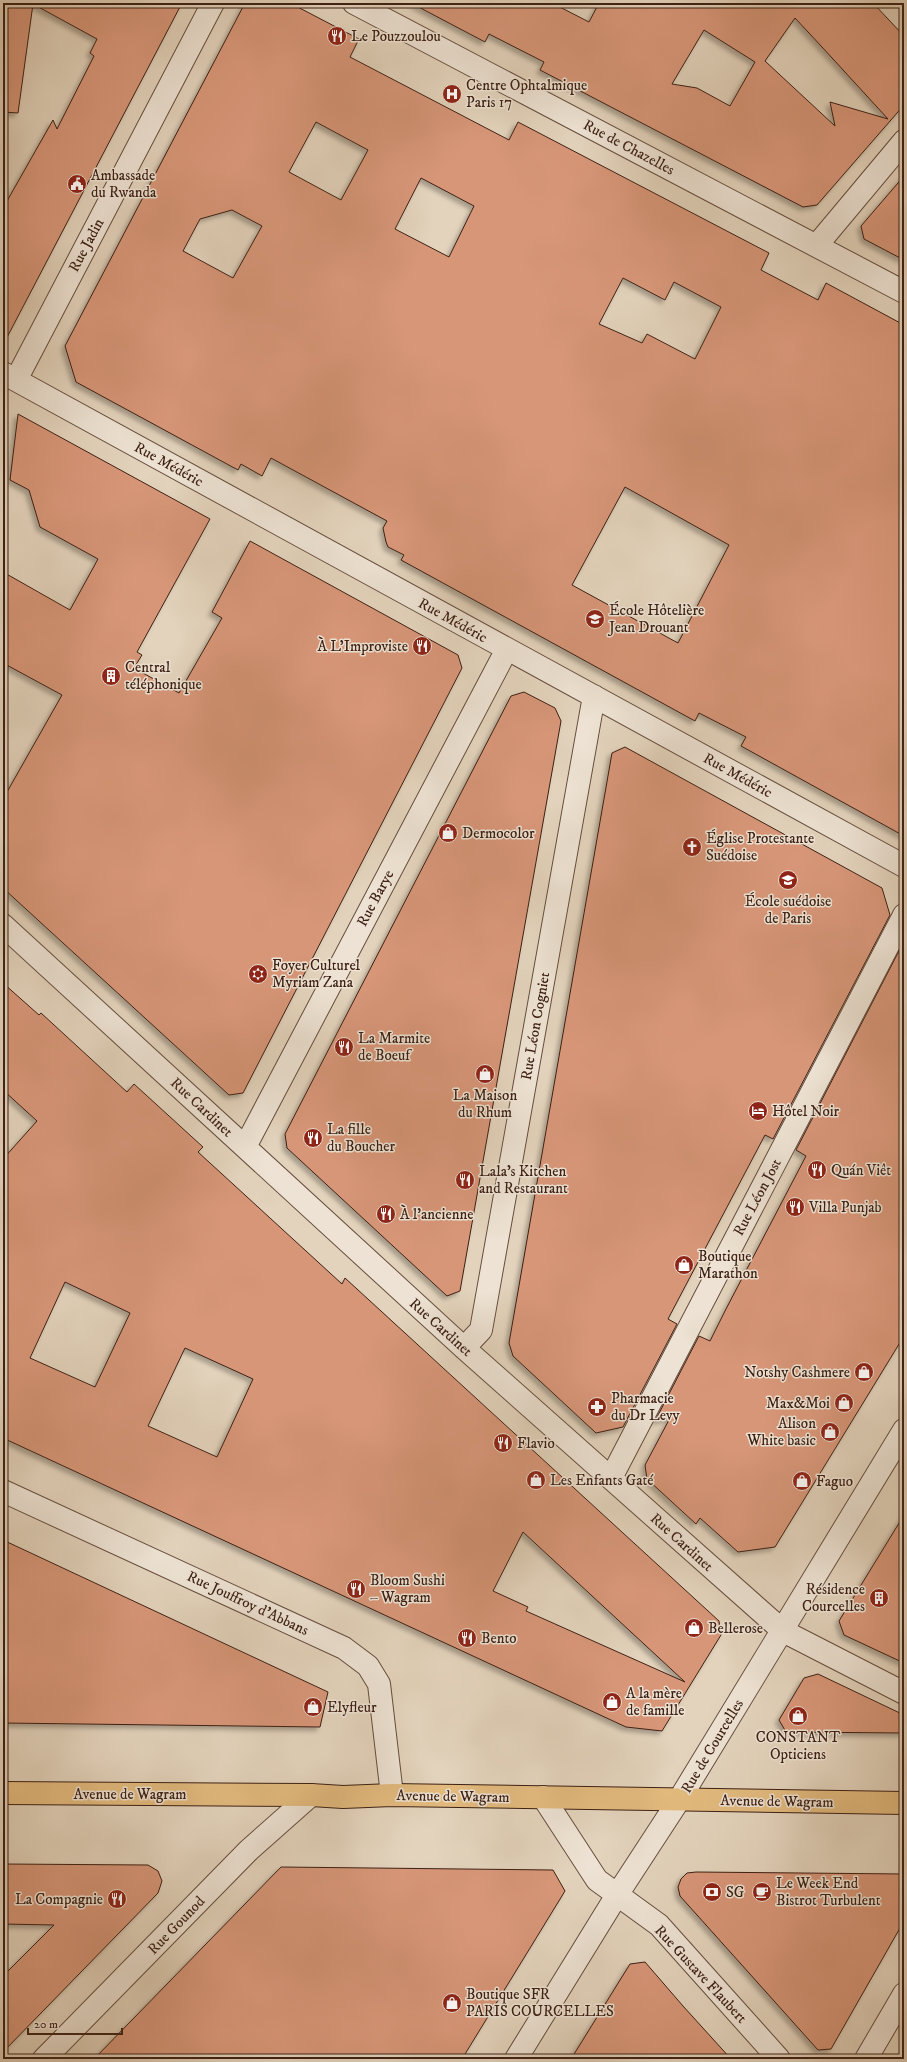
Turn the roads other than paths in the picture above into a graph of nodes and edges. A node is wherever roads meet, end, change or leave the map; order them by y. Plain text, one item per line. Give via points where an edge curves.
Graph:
1 (213, 3) edge
2 (354, 3) edge
3 (904, 141) edge
4 (817, 245) junction
5 (904, 292) edge
6 (9, 376) edge
7 (507, 649) junction
8 (594, 696) junction
9 (904, 866) edge
10 (904, 915) edge
11 (3, 925) edge
12 (245, 1147) junction
13 (464, 1348) junction
14 (904, 1430) edge
15 (611, 1478) junction
16 (3, 1490) edge
17 (783, 1631) junction
18 (904, 1693) edge
19 (3, 1793) edge
20 (311, 1795) junction
21 (392, 1796) junction
22 (543, 1797) junction
23 (679, 1800) junction
24 (904, 1803) edge
25 (617, 1895) junction
26 (904, 1994) edge
27 (44, 2059) edge
28 (516, 2059) edge
29 (779, 2059) edge
30 (866, 2059) edge

1 - 6 street, Rue Jadin
2 - 4 street, Rue de Chazelles
3 - 4 street
4 - 5 street, Rue de Chazelles
6 - 7 street, Rue Médéric
7 - 8 street, Rue Médéric
7 - 12 street, Rue Barye
8 - 9 street, Rue Médéric
8 - 13 street, Rue Léon Cogniet via 482,1330
10 - 15 street, Rue Léon Jost
11 - 12 street, Rue Cardinet
12 - 13 street, Rue Cardinet
13 - 15 street, Rue Cardinet
14 - 17 street, Rue de Courcelles
15 - 17 street, Rue Cardinet
16 - 21 street, Rue Jouffroy d'Abbans via 344,1648 368,1666 379,1684
17 - 18 street, Rue Cardinet
17 - 23 street, Rue de Courcelles
19 - 20 main road, Avenue de Wagram
20 - 21 main road, Avenue de Wagram
20 - 27 street, Rue Gounod via 249,1850
21 - 22 main road, Avenue de Wagram
22 - 23 main road, Avenue de Wagram
22 - 25 street, Rue Gustave Flaubert via 598,1880
23 - 24 main road, Avenue de Wagram
23 - 25 street, Rue de Courcelles
25 - 28 street, Rue de Courcelles
25 - 29 street, Rue Gustave Flaubert via 659,1926
26 - 30 street

